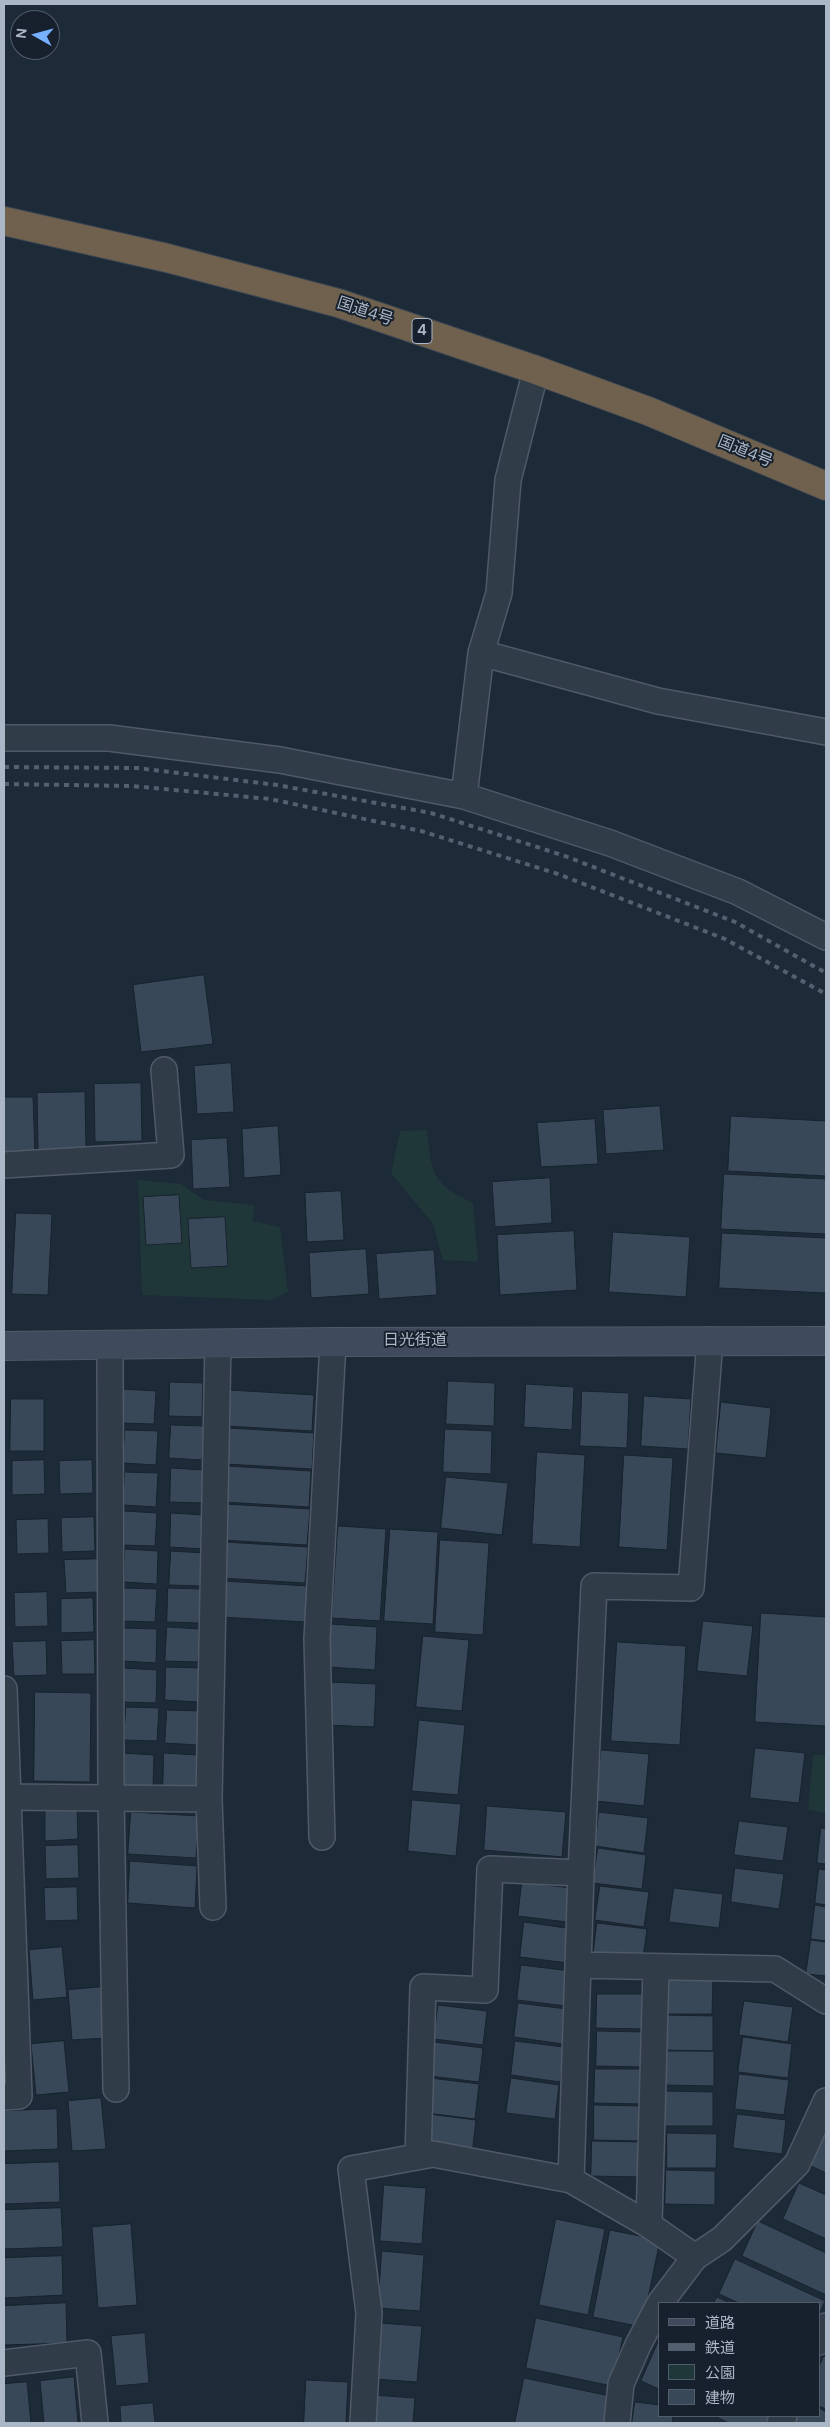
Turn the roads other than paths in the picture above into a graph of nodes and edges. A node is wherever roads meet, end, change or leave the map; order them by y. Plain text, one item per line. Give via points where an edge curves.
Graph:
1 (4, 221) edge
2 (536, 370) junction
3 (826, 486) edge
4 (481, 653) junction
5 (826, 732) edge
6 (4, 738) edge
7 (464, 796) junction
8 (826, 937) edge
9 (164, 1070) dead end
10 (4, 1165) edge
11 (710, 1340) junction
12 (826, 1341) edge
13 (333, 1342) junction
14 (218, 1343) junction
15 (110, 1345) junction
16 (4, 1346) edge
17 (4, 1689) edge
18 (7, 1797) junction
19 (111, 1798) junction
20 (209, 1799) junction
21 (322, 1837) dead end
22 (581, 1873) junction
23 (213, 1907) dead end
24 (578, 1965) junction
25 (656, 1968) junction
26 (826, 2001) edge
27 (116, 2089) dead end
28 (4, 2097) edge
29 (826, 2100) edge
30 (418, 2156) junction
31 (571, 2180) junction
32 (649, 2225) junction
33 (695, 2257) junction
34 (661, 2302) edge
35 (658, 2306) edge
36 (826, 2326) edge
37 (820, 2340) edge
38 (4, 2363) edge
39 (95, 2423) edge
40 (363, 2423) edge
41 (617, 2423) edge

1 - 2 highway, 国道4号 / 4 via 166,258 338,303
2 - 3 highway, 国道4号 / 4 via 648,411
2 - 4 street via 508,480 499,593
4 - 5 street via 658,701
4 - 7 street
6 - 7 street via 110,738 280,760
7 - 8 street via 610,843 738,892
9 - 10 street via 171,1154
11 - 12 main road, 日光街道
11 - 13 main road, 日光街道
11 - 22 street via 691,1588 594,1586
13 - 14 main road, 日光街道
13 - 21 street via 317,1639
14 - 15 main road, 日光街道
14 - 20 street
15 - 16 main road, 日光街道
15 - 19 street
17 - 18 street
18 - 19 street
18 - 28 street via 19,2096
19 - 20 street
19 - 27 street
20 - 23 street
22 - 24 street
22 - 30 street via 490,1869 485,1990 423,1987
24 - 25 street
24 - 31 street
25 - 26 street via 775,1969
25 - 32 street
29 - 33 street via 797,2164 722,2239
30 - 31 street via 433,2154
30 - 40 street via 351,2170 369,2312
31 - 32 street
32 - 33 street
33 - 34 street
35 - 41 street via 621,2384
36 - 37 street
38 - 39 street via 88,2352

